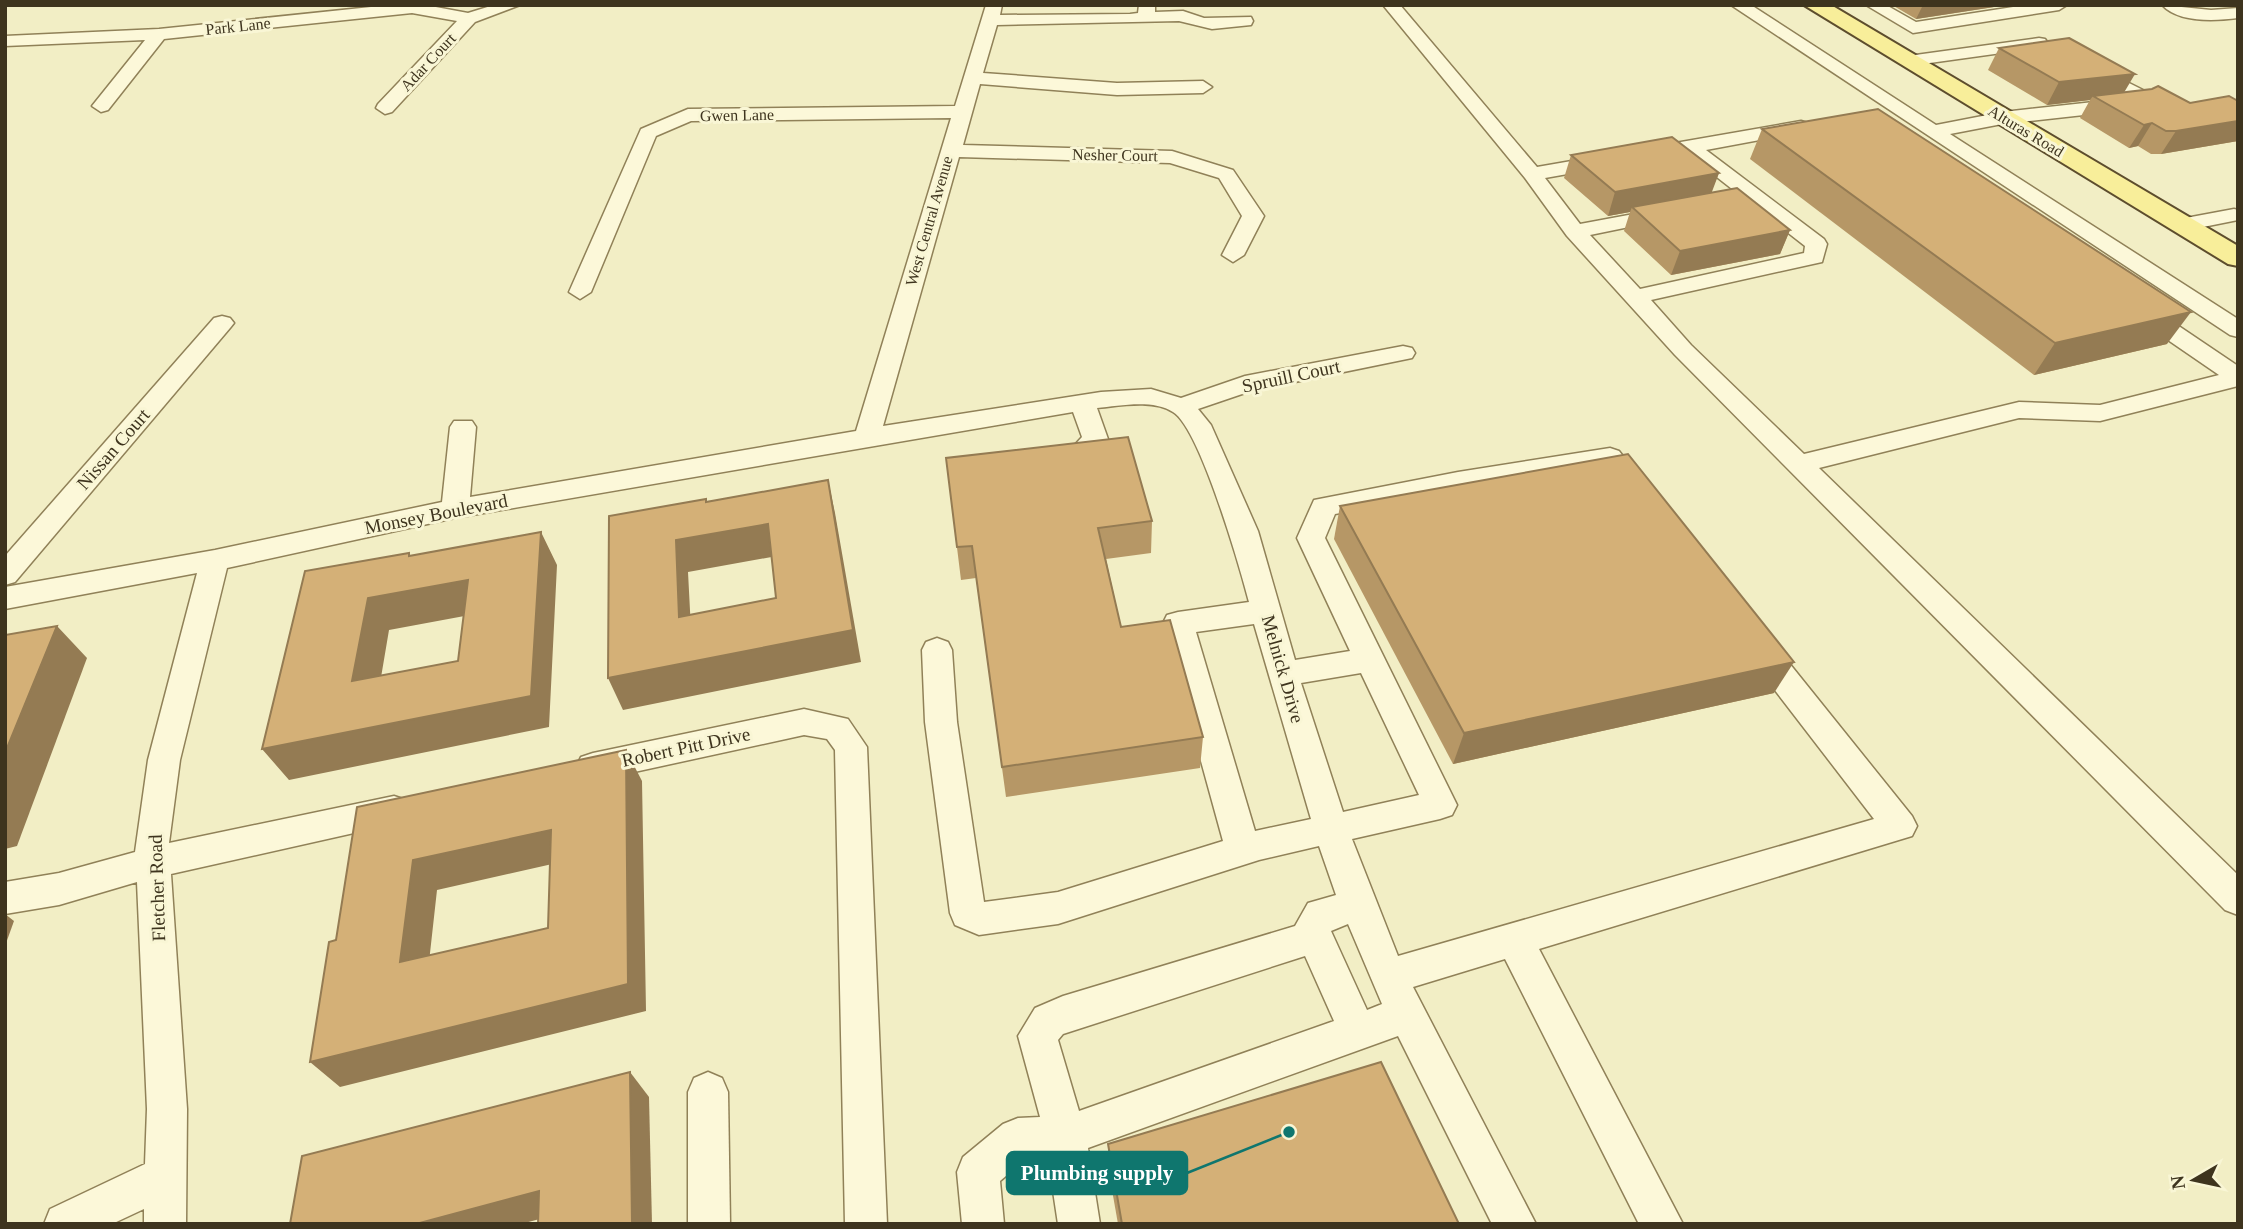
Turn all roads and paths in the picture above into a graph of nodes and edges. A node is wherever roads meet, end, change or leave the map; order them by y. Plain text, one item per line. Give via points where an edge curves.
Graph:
1 (512, 5) edge
2 (1391, 5) edge
3 (1739, 5) edge
4 (1874, 5) edge
5 (2059, 5) edge
6 (2170, 5) edge
7 (1821, 6) edge
8 (389, 8) edge
9 (1146, 11) edge
10 (991, 13) edge
11 (2238, 13) edge
12 (469, 18) junction
13 (1245, 22) dead end
14 (159, 34) junction
15 (5, 41) edge
16 (2044, 45) edge
17 (2076, 59) edge
18 (1908, 61) junction
19 (971, 78) junction
20 (1203, 87) dead end
21 (101, 106) dead end
22 (385, 108) dead end
23 (960, 112) junction
24 (2005, 118) junction
25 (1822, 124) edge
26 (1933, 131) junction
27 (1690, 147) junction
28 (949, 152) junction
29 (1532, 174) junction
30 (1755, 197) junction
31 (1730, 202) edge
32 (1691, 209) edge
33 (2234, 215) dead end
34 (2183, 225) junction
35 (1575, 231) junction
36 (1233, 256) dead end
37 (2238, 258) edge
38 (2159, 278) junction
39 (580, 292) dead end
40 (1635, 297) junction
41 (222, 323) dead end
42 (2238, 330) edge
43 (1403, 354) dead end
44 (2238, 377) edge
45 (1083, 403) junction
46 (1182, 406) junction
47 (463, 427) dead end
48 (867, 437) junction
49 (1797, 465) junction
50 (1036, 466) edge
51 (454, 509) junction
52 (1653, 512) edge
53 (215, 560) junction
54 (5, 576) edge
55 (5, 598) edge
56 (1266, 611) junction
57 (1738, 621) edge
58 (937, 650) dead end
59 (1367, 660) junction
60 (1283, 674) junction
61 (560, 774) edge
62 (425, 803) edge
63 (1333, 829) junction
64 (1243, 851) junction
65 (154, 862) junction
66 (2236, 895) edge
67 (5, 898) edge
68 (1358, 905) junction
69 (1312, 930) junction
70 (1514, 939) junction
71 (1388, 976) junction
72 (1407, 1014) junction
73 (1357, 1031) junction
74 (708, 1092) dead end
75 (1066, 1136) junction
76 (166, 1176) junction
77 (65, 1224) edge
78 (165, 1224) edge
79 (709, 1224) edge
80 (866, 1224) edge
81 (983, 1224) edge
82 (1079, 1224) edge
83 (1515, 1224) edge
84 (1662, 1224) edge

1 - 12 street, Adar Court
2 - 29 street
3 - 26 street
4 - 5 street via 1913,28
6 - 11 street via 2206,18
7 - 18 main road, Alturas Road
8 - 12 street, Park Lane
8 - 14 street, Park Lane
9 - 10 street
9 - 13 street via 1183,16 1188,21
10 - 19 street, West Central Avenue
12 - 22 street, Adar Court
14 - 15 street, Park Lane
14 - 21 street
16 - 18 street
17 - 24 street via 2140,96 2138,103
18 - 24 main road, Alturas Road
19 - 20 street via 1117,89
19 - 23 street, West Central Avenue
23 - 28 street, West Central Avenue
23 - 39 street, Gwen Lane via 688,115 648,133
24 - 26 street
24 - 34 main road, Alturas Road
25 - 27 street
26 - 38 street
27 - 29 street
27 - 30 street
28 - 36 street, Nesher Court via 1172,157 1226,174 1253,215
28 - 48 street, West Central Avenue
29 - 35 street
30 - 31 street
30 - 40 street via 1816,244 1814,257
32 - 35 street
33 - 34 street
34 - 37 main road, Alturas Road
35 - 40 street
38 - 42 street
38 - 44 street via 2121,292
40 - 49 street
41 - 54 street, Nissan Court
43 - 46 street, Spruill Court via 1245,384
44 - 49 street via 2100,413 2019,411
45 - 46 street via 1151,397
45 - 48 street
45 - 50 street via 1095,439 1077,458
46 - 56 street, Melnick Drive via 1198,425 1244,531
47 - 51 street
48 - 51 street, Monsey Boulevard
49 - 66 street
51 - 53 street, Monsey Boulevard
52 - 59 street via 1610,457 1324,507 1311,538
53 - 55 street, Monsey Boulevard
53 - 65 street, Fletcher Road via 164,760 152,841
56 - 60 street, Melnick Drive
56 - 64 street via 1178,623
57 - 70 street via 1900,826
58 - 64 street via 941,722 968,913 979,919 1058,908
59 - 60 street
59 - 63 street via 1440,805
60 - 63 street, Melnick Drive
61 - 80 street, Robert Pitt Drive via 804,722 837,728 851,747
62 - 65 street
63 - 64 street
63 - 68 street, Melnick Drive
65 - 67 street via 59,889
65 - 76 street, Fletcher Road via 167,1109
68 - 69 street via 1321,915
68 - 71 street, Melnick Drive
69 - 73 street
69 - 75 street via 1307,939 1049,1021 1037,1037
70 - 71 street
70 - 84 street
71 - 72 street, Melnick Drive
72 - 73 street
72 - 83 street, Melnick Drive
73 - 75 street
74 - 79 street
75 - 81 street via 1018,1139 978,1171
75 - 82 street
76 - 77 street
76 - 78 street, Fletcher Road

